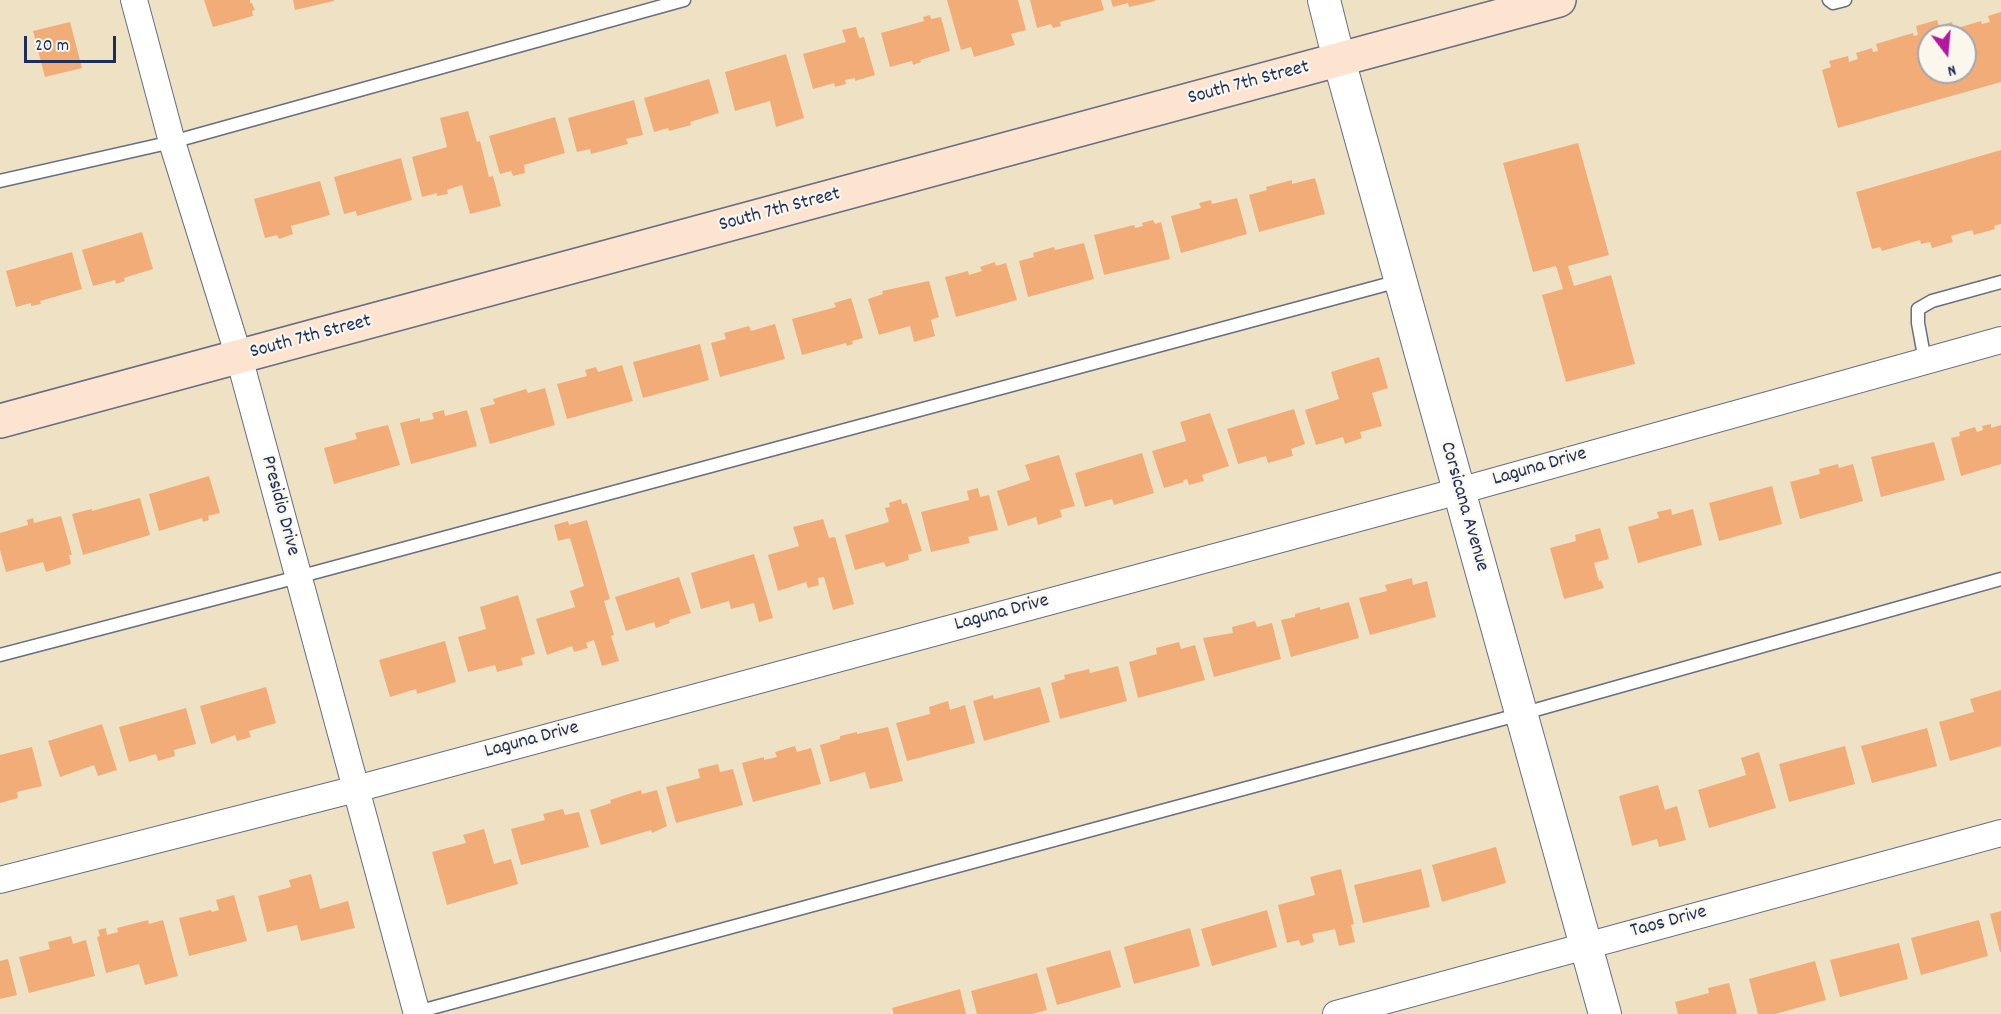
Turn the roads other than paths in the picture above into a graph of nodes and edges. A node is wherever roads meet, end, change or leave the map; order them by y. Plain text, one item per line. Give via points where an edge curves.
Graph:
1 (134, 0) edge
2 (684, 0) edge
3 (1324, 0) edge
4 (1559, 0) edge
5 (1829, 0) edge
6 (1845, 0) edge
7 (1339, 60) junction
8 (172, 142) junction
9 (0, 181) edge
10 (1400, 280) junction
11 (2001, 282) edge
12 (2001, 340) edge
13 (239, 357) junction
14 (1925, 361) junction
15 (0, 421) edge
16 (1459, 491) junction
17 (298, 577) junction
18 (2001, 579) edge
19 (0, 656) edge
20 (1521, 714) junction
21 (356, 789) junction
22 (2001, 833) edge
23 (0, 880) edge
24 (1586, 946) junction
25 (414, 1013) edge
26 (1336, 1014) edge
27 (1605, 1014) edge

1 - 8 street, Presidio Drive
2 - 8 lane
3 - 7 street, Corsicana Avenue
4 - 7 main road, South 7th Street
5 - 6 lane
7 - 10 street, Corsicana Avenue
7 - 13 main road, South 7th Street
8 - 9 lane
8 - 13 street, Presidio Drive
10 - 16 street, Corsicana Avenue
10 - 17 lane
11 - 14 lane via 1932,301 1917,309
12 - 14 street, Laguna Drive
13 - 15 main road, South 7th Street
13 - 17 street, Presidio Drive
14 - 16 street, Laguna Drive
16 - 20 street, Corsicana Avenue
16 - 21 street, Laguna Drive
17 - 19 lane
17 - 21 street, Presidio Drive
18 - 20 lane
20 - 24 street, Corsicana Avenue
20 - 25 lane
21 - 23 street, Laguna Drive
21 - 25 street, Presidio Drive
22 - 24 street, Taos Drive
24 - 26 street, Taos Drive
24 - 27 street, Corsicana Avenue

